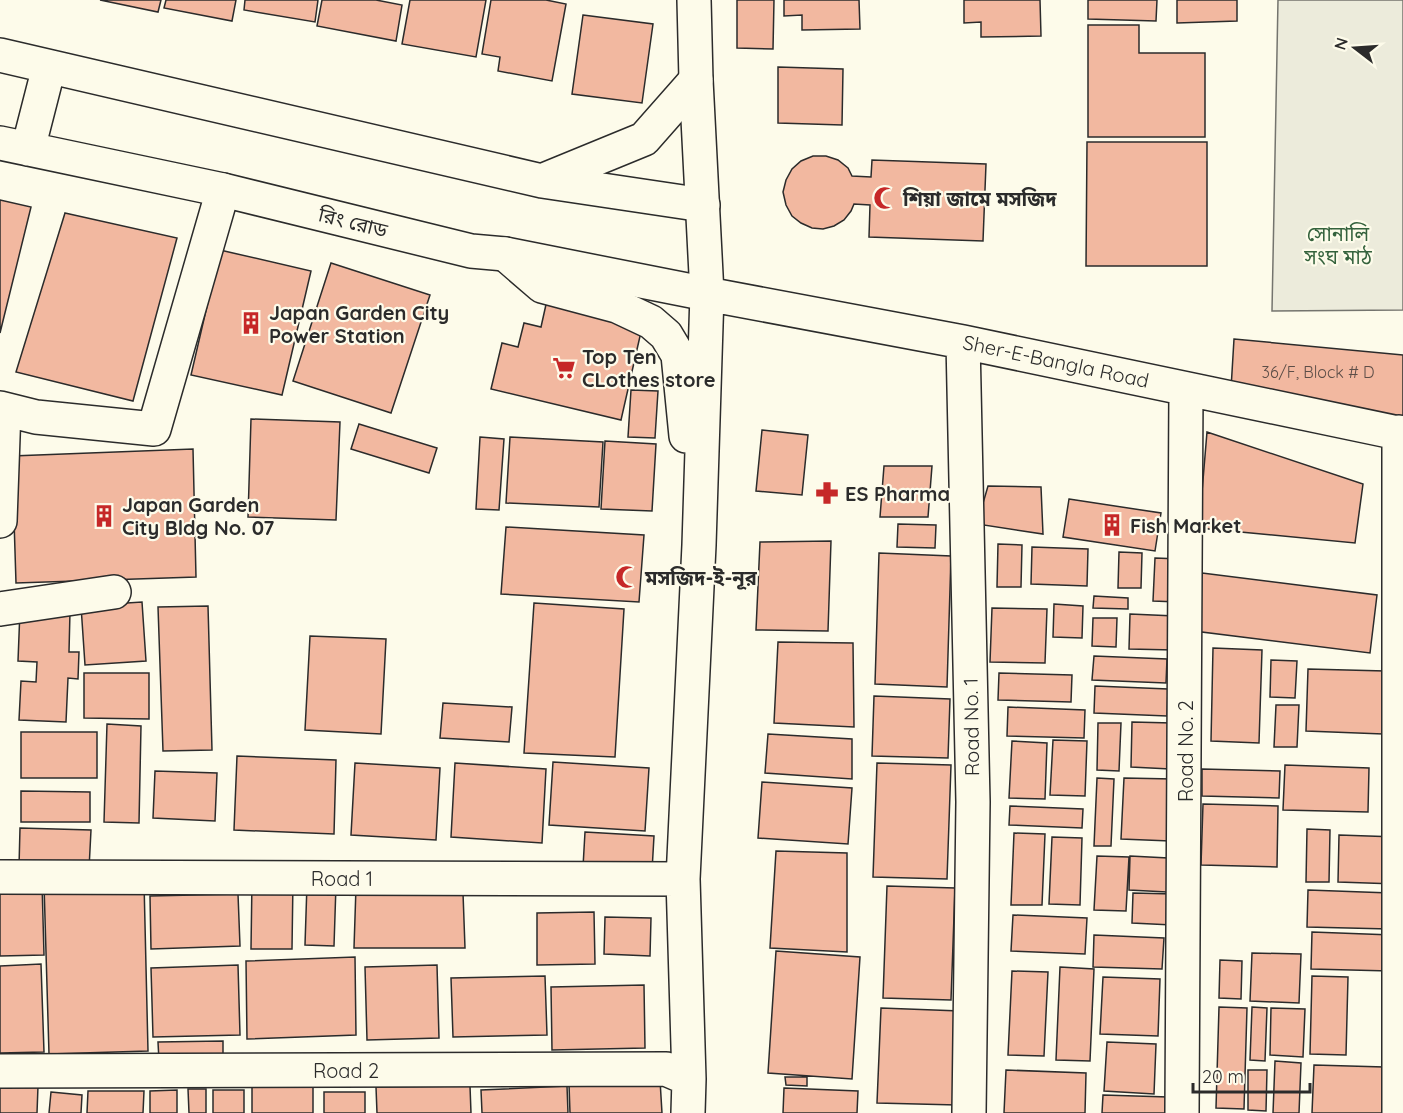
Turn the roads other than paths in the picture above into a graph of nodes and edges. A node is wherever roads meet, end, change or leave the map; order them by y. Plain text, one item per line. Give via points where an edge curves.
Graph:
1 (694, 0) edge
2 (0, 55) edge
3 (49, 67) junction
4 (696, 80) junction
5 (14, 146) edge
6 (542, 181) junction
7 (223, 190) junction
8 (703, 205) junction
9 (505, 255) junction
10 (707, 294) junction
11 (963, 342) junction
12 (1186, 389) junction
13 (2, 408) edge
14 (1401, 433) edge
15 (0, 521) edge
16 (699, 545) junction
17 (114, 592) dead end
18 (0, 609) edge
19 (0, 877) edge
20 (683, 879) junction
21 (0, 1071) edge
22 (689, 1079) junction
23 (688, 1113) edge
24 (969, 1113) edge
25 (1182, 1113) edge
26 (1399, 1113) edge

1 - 4 street
2 - 3 street
3 - 5 street
3 - 6 street
4 - 6 street via 644,139
4 - 8 street
5 - 7 street, রিং রোড
6 - 8 street
7 - 9 street, রিং রোড via 471,251
7 - 13 street via 154,429 36,417
8 - 10 street
9 - 10 street, রিং রোড
9 - 16 street via 542,286 617,306 666,334 678,355
10 - 11 street, Sher-E-Bangla Road
10 - 16 street
11 - 12 street, Sher-E-Bangla Road
11 - 24 street, Road No. 1 via 973,802
12 - 14 street, Sher-E-Bangla Road
12 - 25 street, Road No. 2
13 - 15 street
14 - 26 street
16 - 20 street
17 - 18 street
19 - 20 street, Road 1
20 - 22 street
21 - 22 street, Road 2 via 666,1069
22 - 23 street

